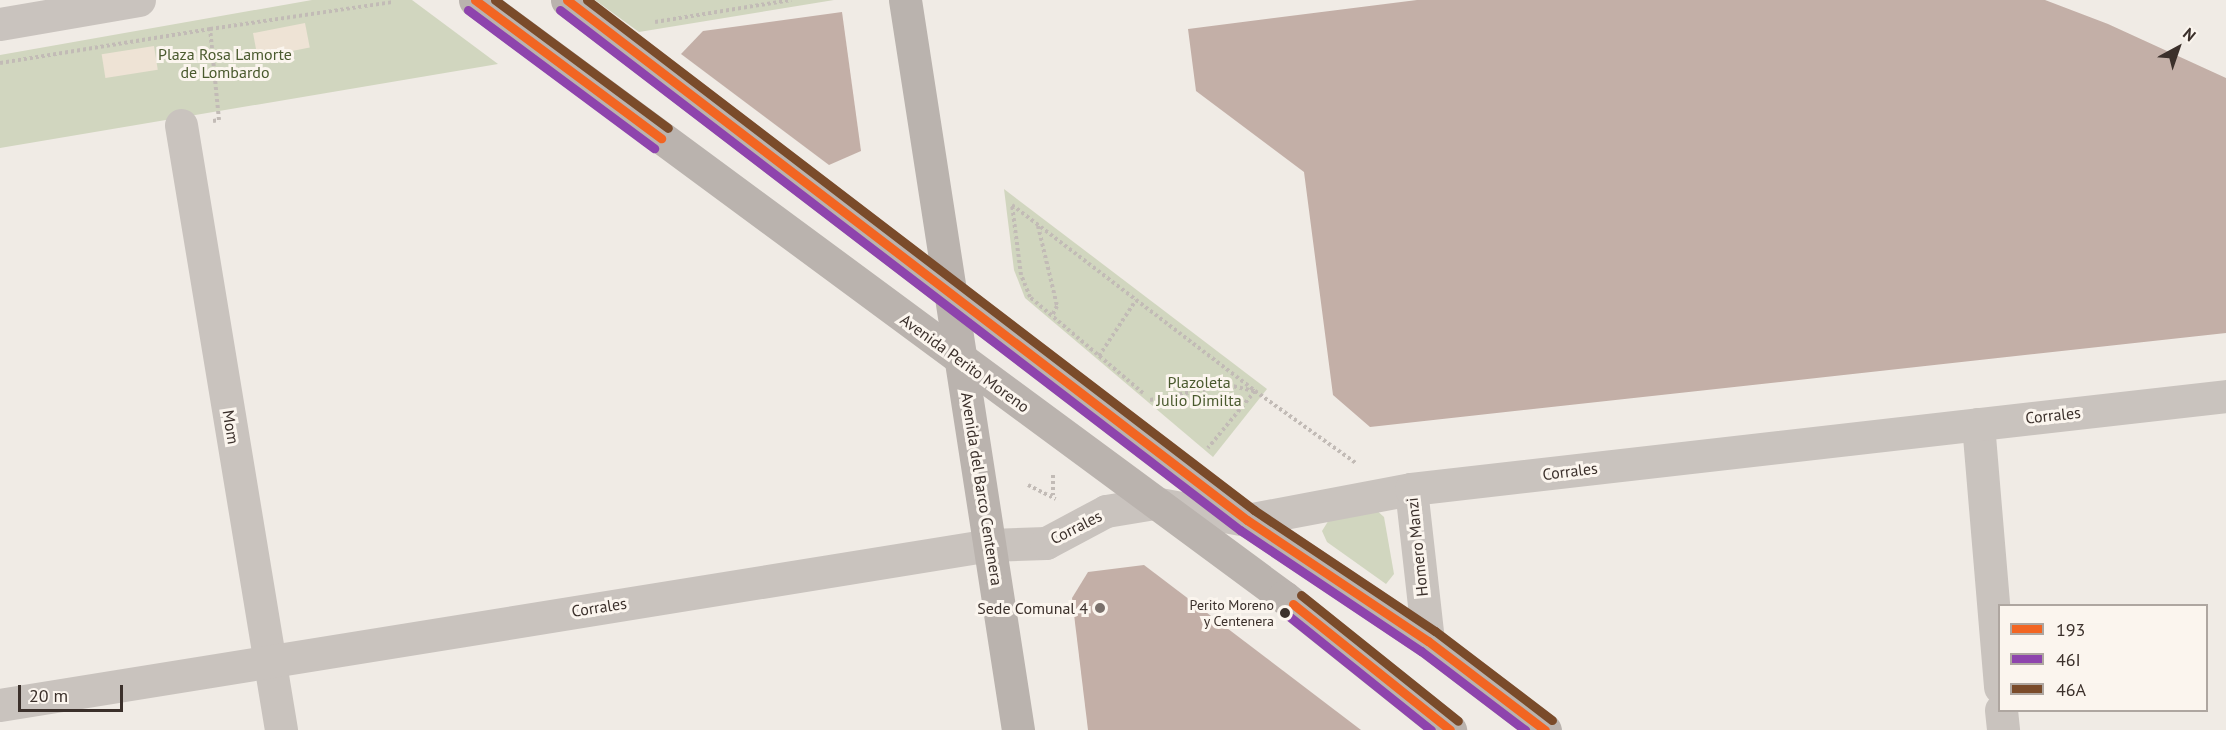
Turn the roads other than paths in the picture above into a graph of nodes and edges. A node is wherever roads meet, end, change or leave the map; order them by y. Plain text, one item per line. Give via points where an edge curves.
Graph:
1 (139, 0) edge
2 (476, 0) edge
3 (567, 0) edge
4 (905, 0) edge
5 (0, 24) edge
6 (181, 125) road end
7 (950, 292) junction
8 (961, 361) junction
9 (2226, 396) edge
10 (1978, 424) junction
11 (1411, 489) junction
12 (1154, 503) junction
13 (1247, 520) junction
14 (990, 545) junction
15 (1428, 641) junction
16 (269, 659) junction
17 (1998, 663) edge
18 (0, 705) edge
19 (2001, 712) edge
20 (281, 730) edge
21 (1018, 730) edge
22 (1450, 730) edge
23 (1545, 730) edge
24 (2003, 730) edge

1 - 5 street
2 - 8 main road, Avenida Perito Moreno
3 - 7 main road
4 - 7 main road, Avenida del Barco Centenera
6 - 16 street, Mom
7 - 8 main road, Avenida del Barco Centenera
7 - 13 main road
8 - 12 main road, Avenida Perito Moreno
8 - 14 main road, Avenida del Barco Centenera
9 - 10 street, Corrales
10 - 11 street, Corrales
10 - 17 street
11 - 13 street, Corrales
11 - 15 street, Homero Manzi
12 - 13 street, Corrales
12 - 14 street, Corrales via 1106,511 1046,543
12 - 22 main road, Avenida Perito Moreno via 1284,597
13 - 15 main road
14 - 16 street, Corrales
14 - 21 main road, Avenida del Barco Centenera
15 - 23 main road
16 - 18 street, Corrales
16 - 20 street, Mom
19 - 24 street

